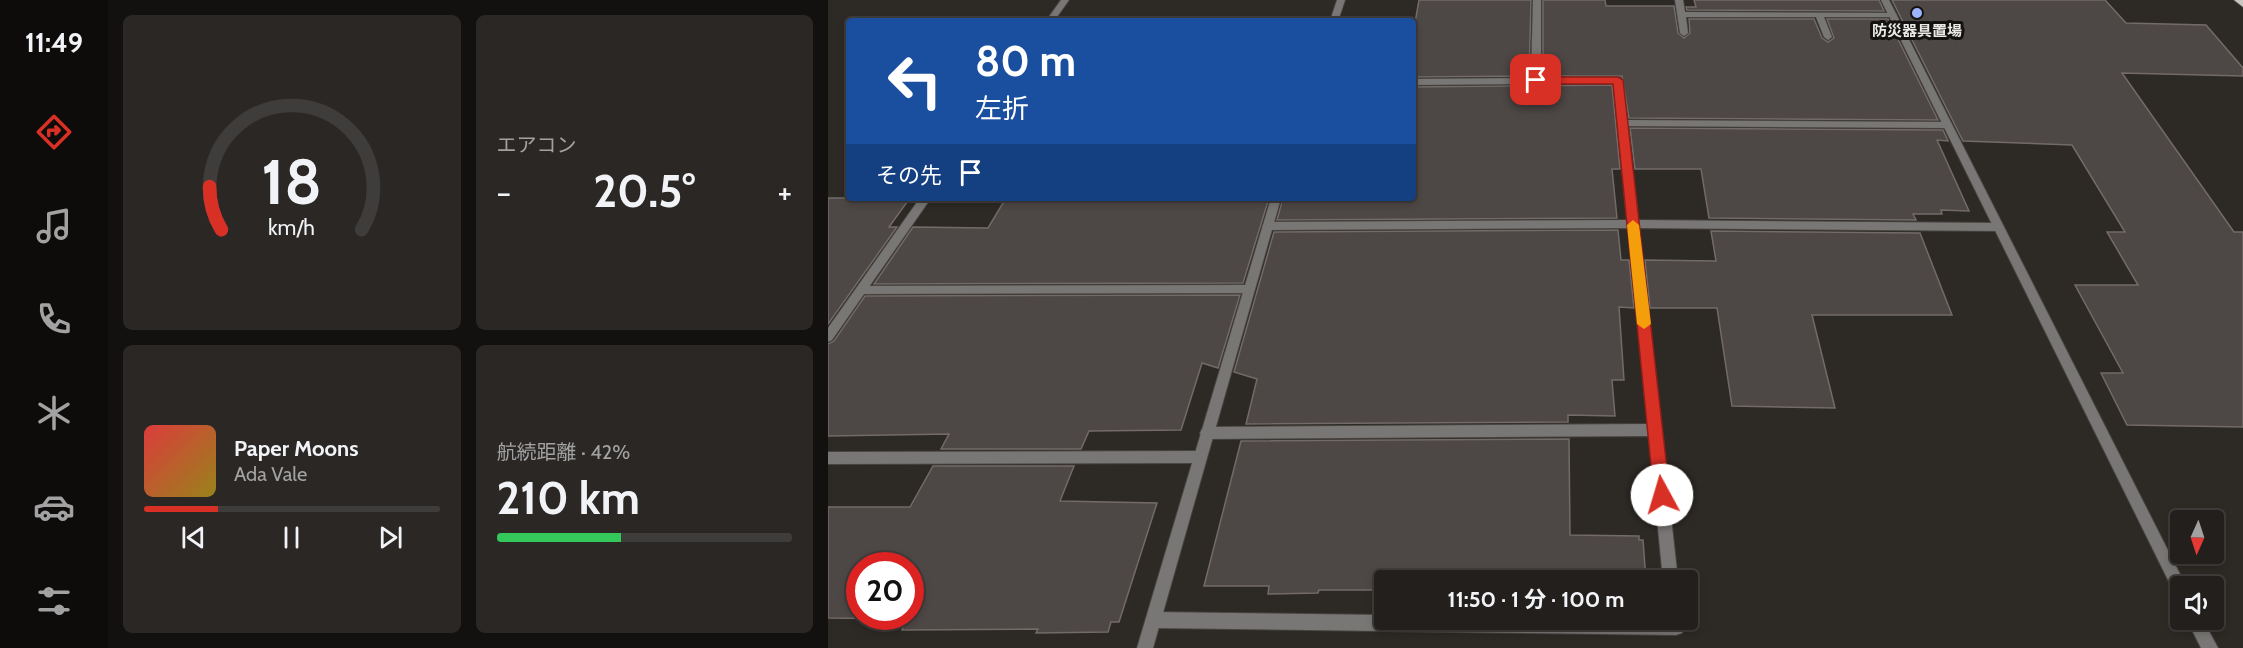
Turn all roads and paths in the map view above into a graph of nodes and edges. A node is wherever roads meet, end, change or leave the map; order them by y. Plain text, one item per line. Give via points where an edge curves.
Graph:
1 (1065, 0) edge
2 (1341, 0) edge
3 (1537, 0) edge
4 (1679, 0) edge
5 (1885, 0) edge
6 (2239, 0) edge
7 (2243, 4) edge
8 (1681, 15) junction
9 (1819, 15) junction
10 (1893, 15) junction
11 (1052, 18) edge
12 (1335, 18) edge
13 (1684, 33) dead end
14 (1828, 37) dead end
15 (1536, 80) junction
16 (1416, 82) edge
17 (1622, 123) junction
18 (1947, 125) junction
19 (924, 201) edge
20 (1275, 201) edge
21 (1633, 224) junction
22 (1267, 226) junction
23 (1997, 227) junction
24 (861, 290) junction
25 (1248, 290) junction
26 (828, 337) edge
27 (1655, 430) junction
28 (1207, 433) junction
29 (1200, 457) junction
30 (828, 458) edge
31 (1670, 570) edge
32 (2173, 576) edge
33 (1154, 620) junction
34 (1374, 623) edge
35 (2200, 630) edge
36 (1145, 648) edge
37 (2210, 648) edge

1 - 11 street
2 - 12 street
3 - 15 street
4 - 8 street
5 - 10 street
6 - 7 main road
8 - 9 street
8 - 13 street
9 - 10 street
9 - 14 street
10 - 18 street
15 - 16 street
15 - 17 street via 1618,80
17 - 18 street
17 - 21 street
18 - 23 street
19 - 24 street
20 - 22 street
21 - 22 street
21 - 23 street
21 - 27 street
22 - 25 street
23 - 32 street
24 - 25 street
24 - 26 street
25 - 28 street
27 - 28 street
27 - 31 street
28 - 29 street
29 - 30 street
29 - 33 street
33 - 34 street
33 - 36 street
35 - 37 street

